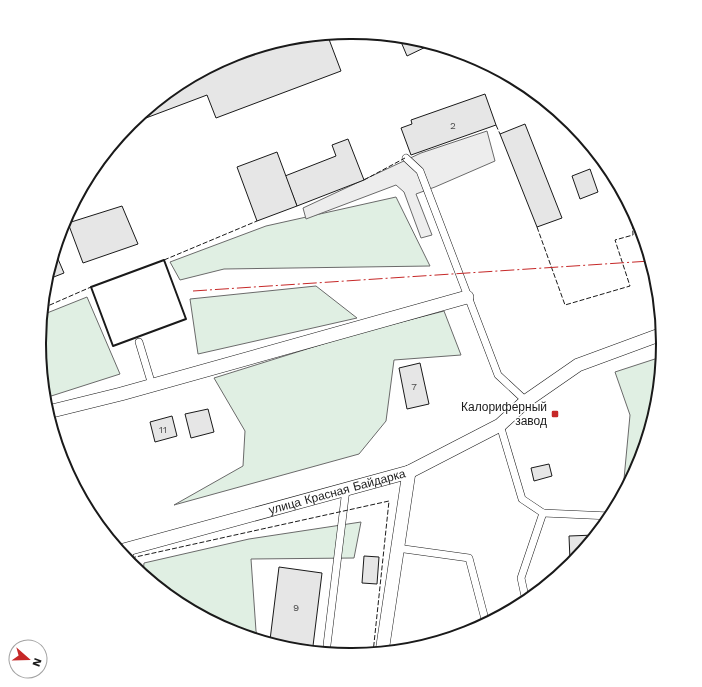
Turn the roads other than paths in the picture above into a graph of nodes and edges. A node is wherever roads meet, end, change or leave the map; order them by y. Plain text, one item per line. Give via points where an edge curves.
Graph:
1 (406, 158) dead end
2 (467, 297) junction
3 (656, 336) edge
4 (139, 342) dead end
5 (152, 385) junction
6 (532, 398) junction
7 (54, 410) edge
8 (500, 426) junction
9 (409, 472) junction
10 (346, 489) junction
11 (544, 513) junction
12 (602, 516) edge
13 (397, 548) junction
14 (127, 549) edge
15 (524, 594) edge
16 (485, 618) edge
17 (327, 645) dead end
18 (383, 646) edge

1 - 2 lane via 420,172
2 - 5 street
2 - 6 lane via 498,376
3 - 6 street, улица Красная Байдарка via 578,365
4 - 5 lane
5 - 7 street
6 - 8 street, улица Красная Байдарка
8 - 9 street, улица Красная Байдарка
8 - 11 lane via 522,500
9 - 10 street, улица Красная Байдарка
9 - 13 street
10 - 14 street, улица Красная Байдарка
10 - 17 lane
11 - 12 lane
11 - 15 lane via 521,578
13 - 16 lane via 469,558
13 - 18 street

